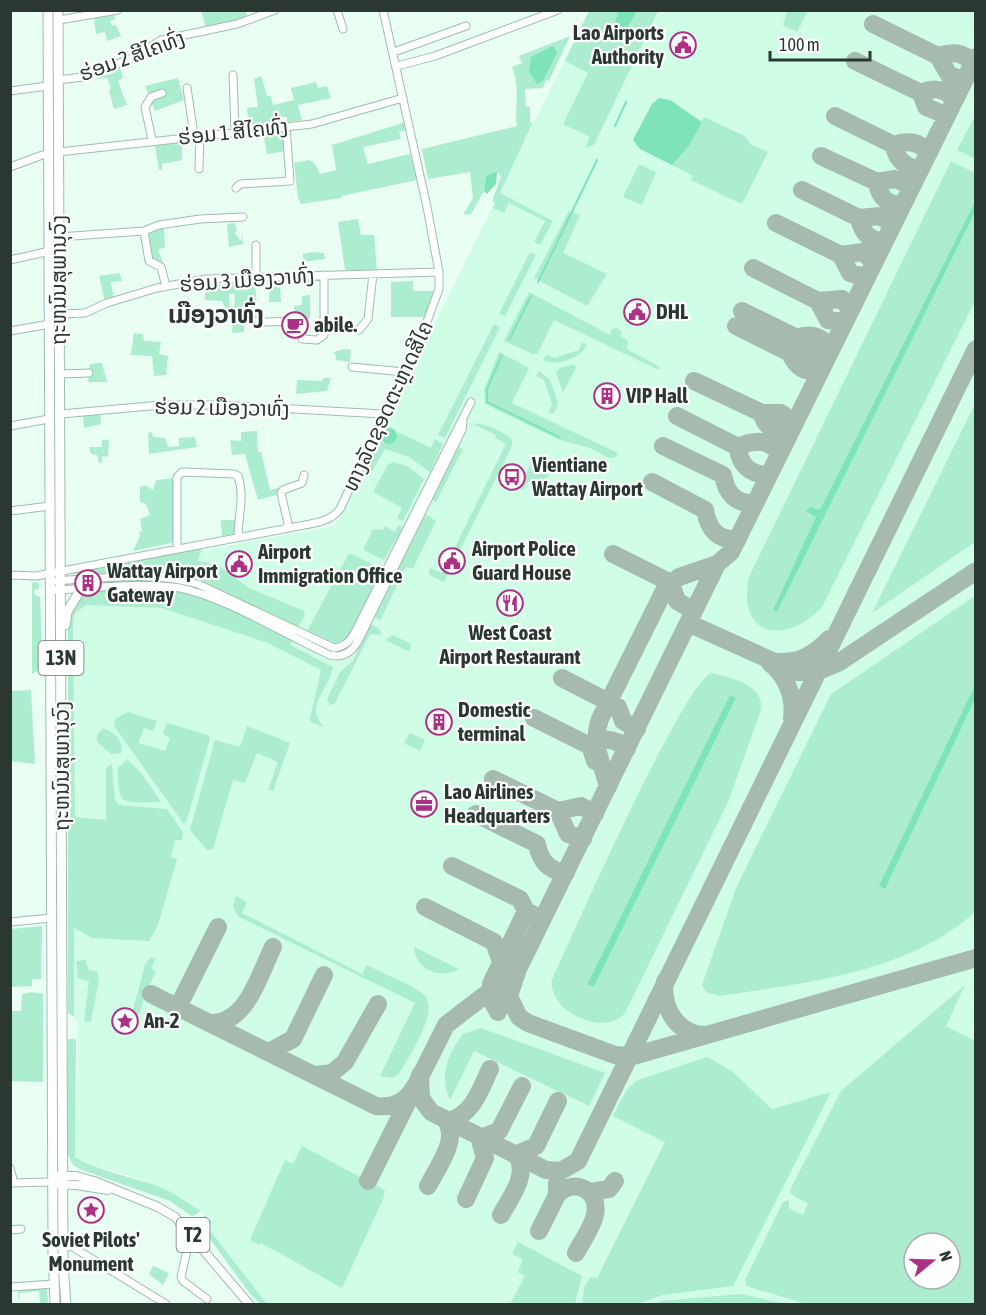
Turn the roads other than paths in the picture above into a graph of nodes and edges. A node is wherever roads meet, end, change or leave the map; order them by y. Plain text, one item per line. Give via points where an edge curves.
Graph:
1 (48, 10) edge
2 (118, 10) edge
3 (275, 10) edge
4 (337, 10) edge
5 (383, 10) edge
6 (558, 10) edge
7 (59, 15) edge
8 (466, 26) dead end
9 (343, 29) dead end
10 (394, 52) junction
11 (398, 66) junction
12 (233, 75) dead end
13 (58, 80) junction
14 (48, 86) junction
15 (187, 88) dead end
16 (10, 91) edge
17 (162, 93) dead end
18 (404, 98) junction
19 (286, 126) junction
20 (235, 131) junction
21 (197, 135) junction
22 (152, 140) junction
23 (59, 152) junction
24 (48, 153) junction
25 (10, 167) edge
26 (199, 169) dead end
27 (236, 188) dead end
28 (243, 217) dead end
29 (144, 231) junction
30 (59, 237) junction
31 (256, 245) dead end
32 (50, 251) junction
33 (10, 260) edge
34 (439, 272) junction
35 (373, 274) junction
36 (324, 275) junction
37 (256, 278) junction
38 (165, 286) junction
39 (60, 314) junction
40 (266, 322) dead end
41 (50, 324) junction
42 (359, 330) dead end
43 (10, 331) edge
44 (352, 367) dead end
45 (404, 372) junction
46 (89, 373) dead end
47 (60, 374) junction
48 (471, 402) dead end
49 (61, 414) junction
50 (383, 414) junction
51 (463, 417) junction
52 (49, 419) junction
53 (10, 426) edge
54 (304, 475) dead end
55 (50, 507) junction
56 (10, 511) edge
57 (289, 528) junction
58 (238, 537) junction
59 (177, 548) junction
60 (10, 575) edge
61 (149, 577) junction
62 (55, 581) junction
63 (149, 587) junction
64 (81, 589) junction
65 (213, 595) junction
66 (303, 632) junction
67 (299, 641) junction
68 (62, 687) junction
69 (52, 918) junction
70 (10, 922) edge
71 (10, 1168) edge
72 (56, 1180) junction
73 (12, 1183) edge
74 (21, 1229) dead end
75 (10, 1230) edge
76 (191, 1233) junction
77 (63, 1246) junction
78 (54, 1284) junction
79 (10, 1287) edge
80 (207, 1299) dead end
81 (55, 1305) edge
82 (66, 1305) edge
83 (166, 1305) edge
84 (249, 1305) edge

1 - 14 highway, ຖະຫນົນສຸພານຸວົງ / 13N
2 - 7 street
3 - 13 street, ຮ່ອມ 2 ສີໄຄທົ່ງ via 237,24 161,40 130,59 82,77
4 - 9 street
5 - 10 street, ທາງລັດຊອດຕະຫຼາດສີໄຄ
6 - 11 street
7 - 13 highway, ຖະຫນົນສຸພານຸວົງ / 13N
8 - 10 street
10 - 11 street, ທາງລັດຊອດຕະຫຼາດສີໄຄ
11 - 18 street, ທາງລັດຊອດຕະຫຼາດສີໄຄ
12 - 20 street
13 - 23 highway, ຖະຫນົນສຸພານຸວົງ / 13N
14 - 16 street
14 - 24 highway, ຖະຫນົນສຸພານຸວົງ / 13N
15 - 21 street
17 - 22 street via 151,97 145,107
18 - 19 street, ຮ່ອມ 1 ສີໄຄທົ່ງ via 326,121
18 - 34 street, ທາງລັດຊອດຕະຫຼາດສີໄຄ
19 - 20 street, ຮ່ອມ 1 ສີໄຄທົ່ງ
19 - 27 street via 290,180 240,184
20 - 21 street, ຮ່ອມ 1 ສີໄຄທົ່ງ
21 - 22 street, ຮ່ອມ 1 ສີໄຄທົ່ງ
21 - 26 street
22 - 23 street, ຮ່ອມ 1 ສີໄຄທົ່ງ
23 - 30 highway, ຖະຫນົນສຸພານຸວົງ / 13N
24 - 25 street
24 - 32 highway, ຖະຫນົນສຸພານຸວົງ / 13N
28 - 29 street via 200,219
29 - 30 street
29 - 38 street via 149,261 161,267
30 - 39 highway, ຖະຫນົນສຸພານຸວົງ / 13N
31 - 37 street
32 - 33 street
32 - 41 highway, ຖະຫນົນສຸພານຸວົງ / 13N
34 - 35 street, ຮ່ອມ 3 ເມືອງວາທົ່ງ
34 - 45 street, ທາງລັດຊອດຕະຫຼາດສີໄຄ via 436,301
35 - 36 street, ຮ່ອມ 3 ເມືອງວາທົ່ງ
35 - 42 street via 368,319
36 - 37 street, ຮ່ອມ 3 ເມືອງວາທົ່ງ
36 - 40 street via 324,335 317,340 302,339 299,321
37 - 38 street, ຮ່ອມ 3 ເມືອງວາທົ່ງ via 206,279
38 - 39 street, ຮ່ອມ 3 ເມືອງວາທົ່ງ via 85,313
39 - 47 highway, ຖະຫນົນສຸພານຸວົງ / 13N
41 - 43 street
41 - 52 highway, ຖະຫນົນສຸພານຸວົງ / 13N
44 - 45 street
45 - 50 street, ທາງລັດຊອດຕະຫຼາດສີໄຄ
46 - 47 street
47 - 49 highway, ຖະຫນົນສຸພານຸວົງ / 13N
48 - 51 street
49 - 50 street, ຮ່ອມ 2 ເມືອງວາທົ່ງ via 161,405
49 - 62 highway, ຖະຫນົນສຸພານຸວົງ / 13N
50 - 57 street, ທາງລັດຊອດຕະຫຼາດສີໄຄ via 334,516
51 - 66 street via 349,642 334,648
51 - 67 street via 462,430 352,651 334,657
52 - 53 street
52 - 55 highway, ຖະຫນົນສຸພານຸວົງ / 13N
54 - 57 street via 302,483 281,494
55 - 56 street
55 - 62 highway, ຖະຫນົນສຸພານຸວົງ / 13N
57 - 58 street, ທາງລັດຊອດຕະຫຼາດສີໄຄ
58 - 59 street, ທາງລັດຊອດຕະຫຼາດສີໄຄ
58 - 59 street via 242,499 238,476 182,472 177,477
59 - 62 street, ທາງລັດຊອດຕະຫຼາດສີໄຄ
60 - 62 street
61 - 62 street
61 - 63 street
61 - 65 street via 180,579
62 - 64 street
62 - 68 highway, ຖະຫນົນສຸພານຸວົງ / 13N
62 - 69 highway, ຖະຫນົນສຸພານຸວົງ / 13N
63 - 64 street
63 - 65 street
64 - 68 highway via 67,612
65 - 66 street
65 - 67 street
66 - 67 street
68 - 72 highway, ຖະຫນົນສຸພານຸວົງ / 13N
69 - 70 street
69 - 72 highway, ຖະຫນົນສຸພານຸວົງ / 13N
71 - 73 street via 15,1177
72 - 73 street
72 - 76 main road, T2 via 117,1192 158,1207
72 - 77 highway, ຖະຫນົນສຸພານຸວົງ / 13N
72 - 78 highway, ຖະຫນົນສຸພານຸວົງ / 13N
74 - 75 street
76 - 80 street via 181,1277
76 - 84 main road, T2
77 - 82 highway, ຖະຫນົນສຸພານຸວົງ / 13N
77 - 83 street via 71,1246
78 - 79 street
78 - 81 highway, ຖະຫນົນສຸພານຸວົງ / 13N

